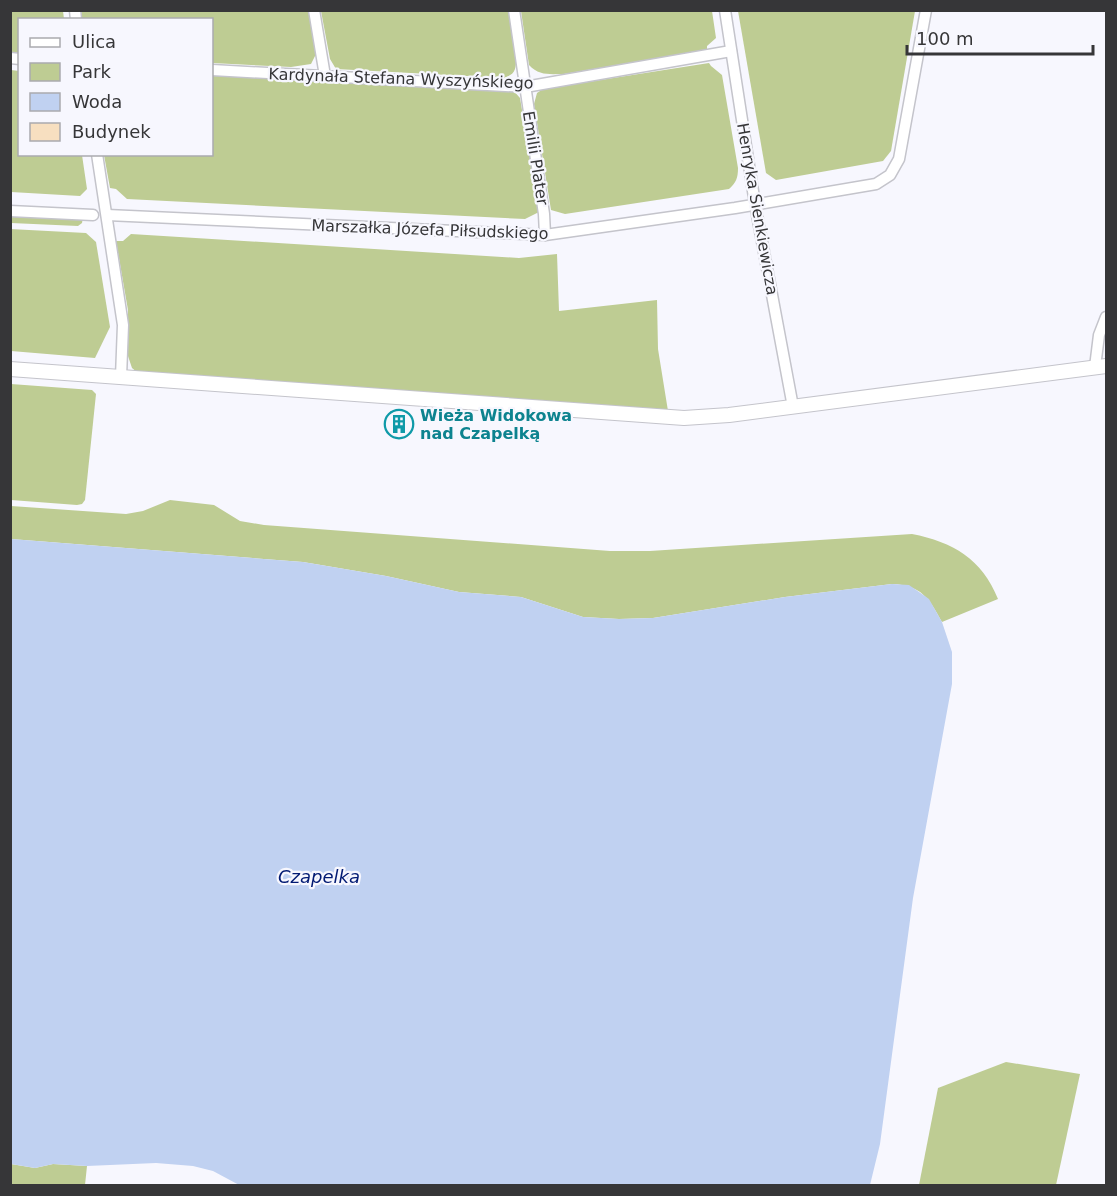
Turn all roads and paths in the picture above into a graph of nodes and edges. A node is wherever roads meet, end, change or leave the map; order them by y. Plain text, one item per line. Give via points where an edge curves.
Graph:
1 (314, 10) edge
2 (513, 10) edge
3 (726, 10) edge
4 (926, 10) edge
5 (731, 51) junction
6 (213, 70) edge
7 (325, 76) junction
8 (525, 87) junction
9 (97, 156) edge
10 (755, 204) junction
11 (10, 211) edge
12 (93, 215) dead end
13 (106, 215) junction
14 (545, 235) junction
15 (1107, 317) edge
16 (1101, 366) edge
17 (10, 369) edge
18 (121, 377) junction
19 (793, 407) junction

1 - 7 street
2 - 8 street, Emilii Plater
3 - 5 street, Henryka Sienkiewicza
4 - 10 street, Marszałka Józefa Piłsudskiego via 899,159 890,175 876,184
5 - 8 street, Kardynała Stefana Wyszyńskiego
5 - 10 street, Henryka Sienkiewicza
6 - 7 street, Kardynała Stefana Wyszyńskiego
7 - 8 street, Kardynała Stefana Wyszyńskiego
8 - 14 street, Emilii Plater
9 - 13 street
10 - 14 street, Marszałka Józefa Piłsudskiego
10 - 19 street, Henryka Sienkiewicza
11 - 12 street
13 - 14 street, Marszałka Józefa Piłsudskiego
13 - 18 street via 123,325
15 - 16 street via 1100,335
16 - 19 street
17 - 18 street
18 - 19 street via 684,418

